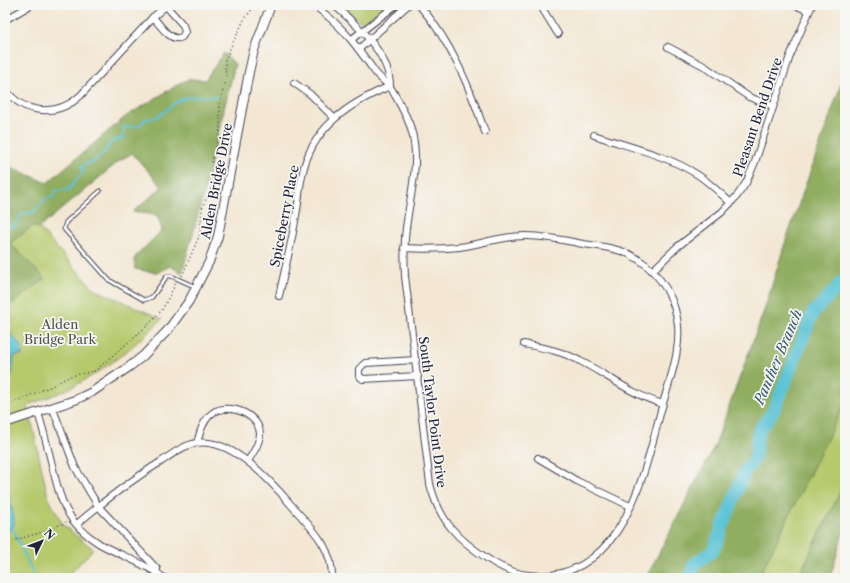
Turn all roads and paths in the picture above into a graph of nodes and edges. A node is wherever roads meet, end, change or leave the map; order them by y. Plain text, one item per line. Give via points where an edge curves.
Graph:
1 (31, 5) edge
2 (166, 5) edge
3 (255, 5) edge
4 (272, 5) edge
5 (313, 5) edge
6 (334, 5) edge
7 (396, 5) edge
8 (408, 5) edge
9 (419, 5) edge
10 (540, 5) edge
11 (795, 5) edge
12 (811, 8) edge
13 (153, 17) junction
14 (5, 20) edge
15 (361, 31) junction
16 (558, 34) dead end
17 (352, 39) junction
18 (369, 41) junction
19 (668, 47) dead end
20 (360, 48) junction
21 (294, 83) dead end
22 (390, 86) junction
23 (5, 88) edge
24 (773, 106) junction
25 (334, 118) junction
26 (485, 132) dead end
27 (594, 135) dead end
28 (100, 191) dead end
29 (731, 203) junction
30 (404, 248) junction
31 (652, 271) junction
32 (180, 279) junction
33 (196, 287) junction
34 (279, 296) dead end
35 (524, 344) dead end
36 (416, 360) junction
37 (418, 376) junction
38 (663, 404) junction
39 (5, 406) edge
40 (53, 409) junction
41 (38, 414) junction
42 (5, 423) edge
43 (197, 443) junction
44 (538, 458) dead end
45 (248, 461) junction
46 (98, 506) junction
47 (630, 506) junction
48 (68, 522) dead end
49 (77, 524) junction
50 (5, 543) edge
51 (565, 575) edge
52 (547, 577) edge
53 (165, 578) edge
54 (332, 578) edge

1 - 14 street
2 - 13 street
2 - 13 street via 183,25 185,32 182,37 171,37
3 - 32 path via 244,20 225,59 226,79 220,103 220,133 212,160 214,182 202,208 200,234
4 - 33 street, Alden Bridge Drive via 254,50 218,236 209,262
5 - 17 street
6 - 15 street
7 - 15 street
8 - 18 street
9 - 26 street via 450,50 474,100
10 - 16 street
11 - 12 street
12 - 24 street, Pleasant Bend Drive via 790,56
13 - 23 street via 81,95 68,105 52,110 35,110 20,104
15 - 17 street
15 - 18 street
17 - 20 street
18 - 20 street
18 - 22 street via 386,66
19 - 24 street via 704,66 749,97
20 - 22 street via 382,80
21 - 25 street via 310,94
22 - 25 street, Spiceberry Place via 362,99
22 - 30 street, South Taylor Point Drive via 410,126 416,151
24 - 29 street, Pleasant Bend Drive via 753,169
25 - 34 street, Spiceberry Place via 316,141 304,166 294,231
27 - 29 street via 684,167 698,175
28 - 32 lane via 66,222 64,230 109,280 142,299 151,298 164,278 170,275
29 - 31 street, Pleasant Bend Drive via 671,252
30 - 31 street, South Taylor Point Drive via 458,247 511,237 543,237 620,251 636,258
30 - 36 street, South Taylor Point Drive
31 - 38 street, South Taylor Point Drive via 668,290 678,325 676,355
32 - 33 lane
32 - 39 path via 162,310 95,371 70,376
33 - 40 street, Alden Bridge Drive via 179,316 129,368 92,392
35 - 38 street via 562,352 640,396
36 - 37 street, South Taylor Point Drive
36 - 37 street via 365,363 359,368 359,376 363,379
37 - 52 street, South Taylor Point Drive via 430,484 446,522 467,546 500,567 527,576
38 - 47 street, South Taylor Point Drive via 645,468
40 - 41 street, Alden Bridge Drive
40 - 46 street via 75,467
41 - 42 street, Alden Bridge Drive
41 - 49 street via 57,491
43 - 45 street via 220,447
43 - 45 street via 203,424 211,414 221,409 232,409 252,418 260,433 258,444
43 - 46 street via 168,456
44 - 47 street via 582,484
45 - 54 street via 272,483 322,540 331,562
46 - 49 street
46 - 53 street
47 - 51 street, South Taylor Point Drive via 618,531 606,547
48 - 50 path
49 - 53 street via 99,543
51 - 52 street, South Taylor Point Drive

